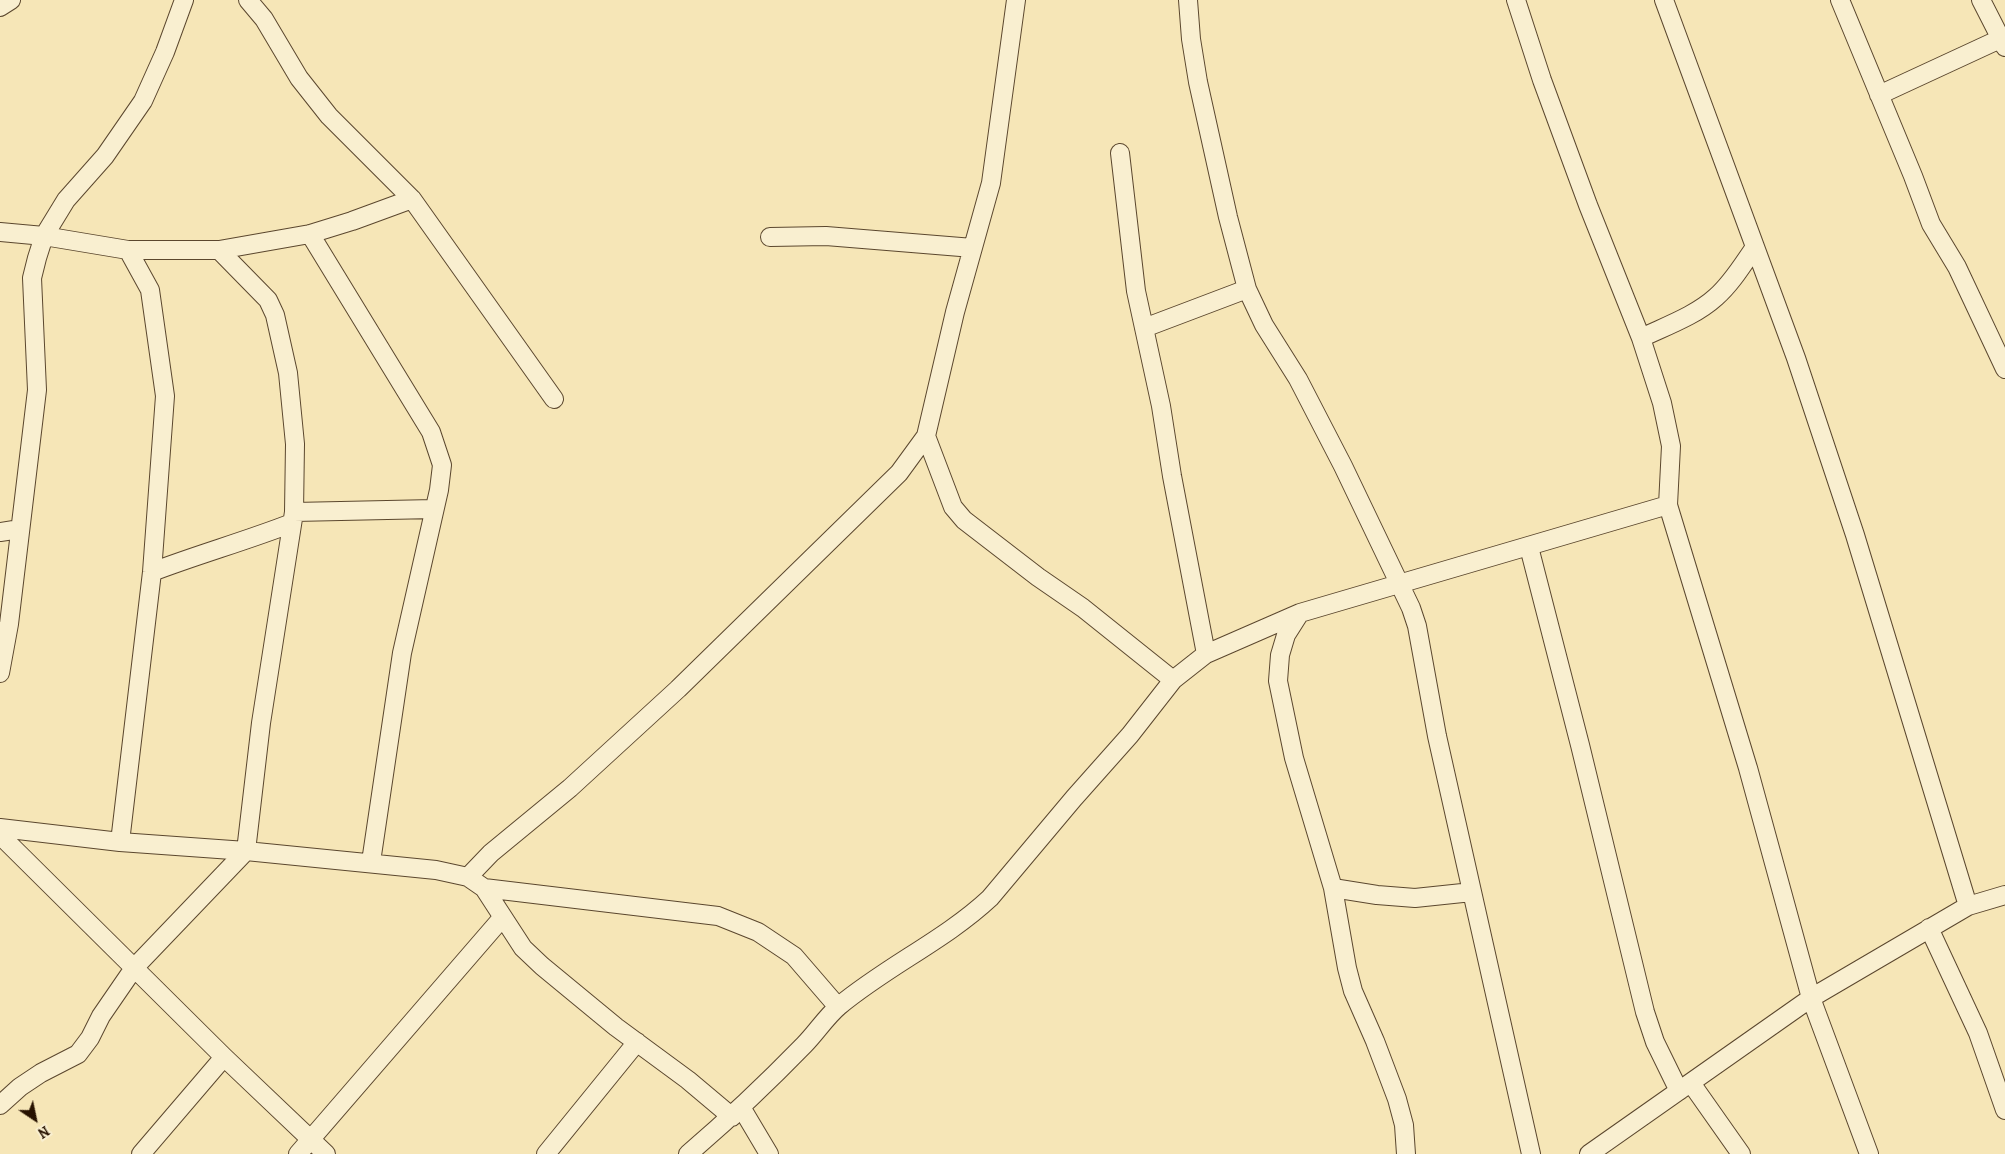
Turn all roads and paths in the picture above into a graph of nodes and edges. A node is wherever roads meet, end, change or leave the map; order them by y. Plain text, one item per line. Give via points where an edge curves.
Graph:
1 (11, 0) edge
2 (184, 0) edge
3 (248, 0) edge
4 (1016, 0) edge
5 (1188, 0) edge
6 (1516, 0) edge
7 (1664, 0) edge
8 (1840, 0) edge
9 (1981, 0) edge
10 (0, 7) edge
11 (2003, 43) edge
12 (1879, 95) junction
13 (1120, 153) dead end
14 (412, 199) junction
15 (0, 232) edge
16 (310, 234) junction
17 (44, 236) junction
18 (770, 237) dead end
19 (973, 248) junction
20 (1755, 248) junction
21 (128, 250) junction
22 (219, 250) junction
23 (1247, 289) junction
24 (1144, 328) junction
25 (1641, 338) junction
26 (2005, 369) edge
27 (554, 399) dead end
28 (926, 436) junction
29 (1668, 505) junction
30 (434, 509) junction
31 (293, 517) junction
32 (20, 529) junction
33 (0, 532) edge
34 (1529, 547) junction
35 (152, 572) junction
36 (1399, 583) junction
37 (1300, 613) junction
38 (1206, 654) junction
39 (0, 673) edge
40 (1173, 680) junction
41 (0, 828) edge
42 (0, 835) edge
43 (120, 842) junction
44 (246, 851) junction
45 (371, 862) junction
46 (468, 877) junction
47 (484, 888) junction
48 (1333, 888) junction
49 (1472, 892) junction
50 (2005, 895) edge
51 (1968, 906) junction
52 (502, 918) junction
53 (1929, 928) junction
54 (134, 968) junction
55 (1811, 998) junction
56 (838, 1007) junction
57 (637, 1042) junction
58 (224, 1057) junction
59 (1685, 1087) junction
60 (0, 1105) edge
61 (2005, 1110) edge
62 (736, 1112) junction
63 (310, 1140) junction
64 (141, 1154) edge
65 (298, 1154) edge
66 (326, 1154) edge
67 (546, 1154) edge
68 (688, 1154) edge
69 (769, 1154) edge
70 (1406, 1154) edge
71 (1531, 1154) edge
72 (1589, 1154) edge
73 (1741, 1154) edge
74 (1869, 1154) edge

1 - 10 street
2 - 17 street via 143,101 104,156 66,200
3 - 14 street via 264,19 299,78 329,116
4 - 19 street via 991,183
5 - 23 street via 1198,82
6 - 25 street via 1584,196
7 - 20 street
8 - 12 street
9 - 11 street
11 - 12 street
12 - 26 street via 1931,224 1957,267
13 - 24 street via 1136,291
14 - 16 street
14 - 27 street
15 - 17 street
16 - 22 street
16 - 30 street via 431,432 442,464
17 - 21 street
17 - 32 street via 32,278 37,390
18 - 19 street via 826,236
19 - 28 street
20 - 25 street via 1716,297 1697,311
20 - 51 street via 1796,358 1855,535
21 - 22 street
21 - 35 street via 150,290 165,396
22 - 31 street via 268,300 275,315 288,373 295,444
23 - 24 street
23 - 36 street via 1343,466
24 - 38 street
25 - 29 street via 1662,403 1670,446
28 - 40 street via 953,507 964,520
28 - 46 street via 899,472 678,690 570,788 491,853
29 - 34 street
29 - 55 street via 1748,768
30 - 31 street
30 - 45 street via 402,653
31 - 35 street via 241,542
31 - 44 street via 261,723
32 - 33 street
32 - 39 street
34 - 36 street
34 - 59 street via 1645,1012 1655,1042
35 - 43 street
36 - 37 street
36 - 49 street via 1417,626 1437,736
37 - 38 street
37 - 48 street via 1286,635 1278,681 1294,758
38 - 40 street
40 - 56 street via 990,898 975,912
41 - 43 street
42 - 54 street
43 - 44 street
44 - 45 street
44 - 54 street
45 - 46 street
46 - 47 street
47 - 52 street
47 - 56 street via 718,916 758,932 794,956
48 - 49 street via 1415,898
48 - 70 street via 1352,991 1397,1099 1404,1125
49 - 71 street
50 - 51 street
51 - 53 street
52 - 57 street via 523,948 542,966
52 - 63 street
53 - 55 street
53 - 61 street via 1978,1033
54 - 58 street
54 - 60 street via 78,1054 41,1073
55 - 59 street
55 - 74 street
56 - 62 street
57 - 62 street
57 - 67 street
58 - 63 street
58 - 64 street
59 - 72 street
59 - 73 street
62 - 68 street
62 - 69 street
63 - 65 street
63 - 66 street

